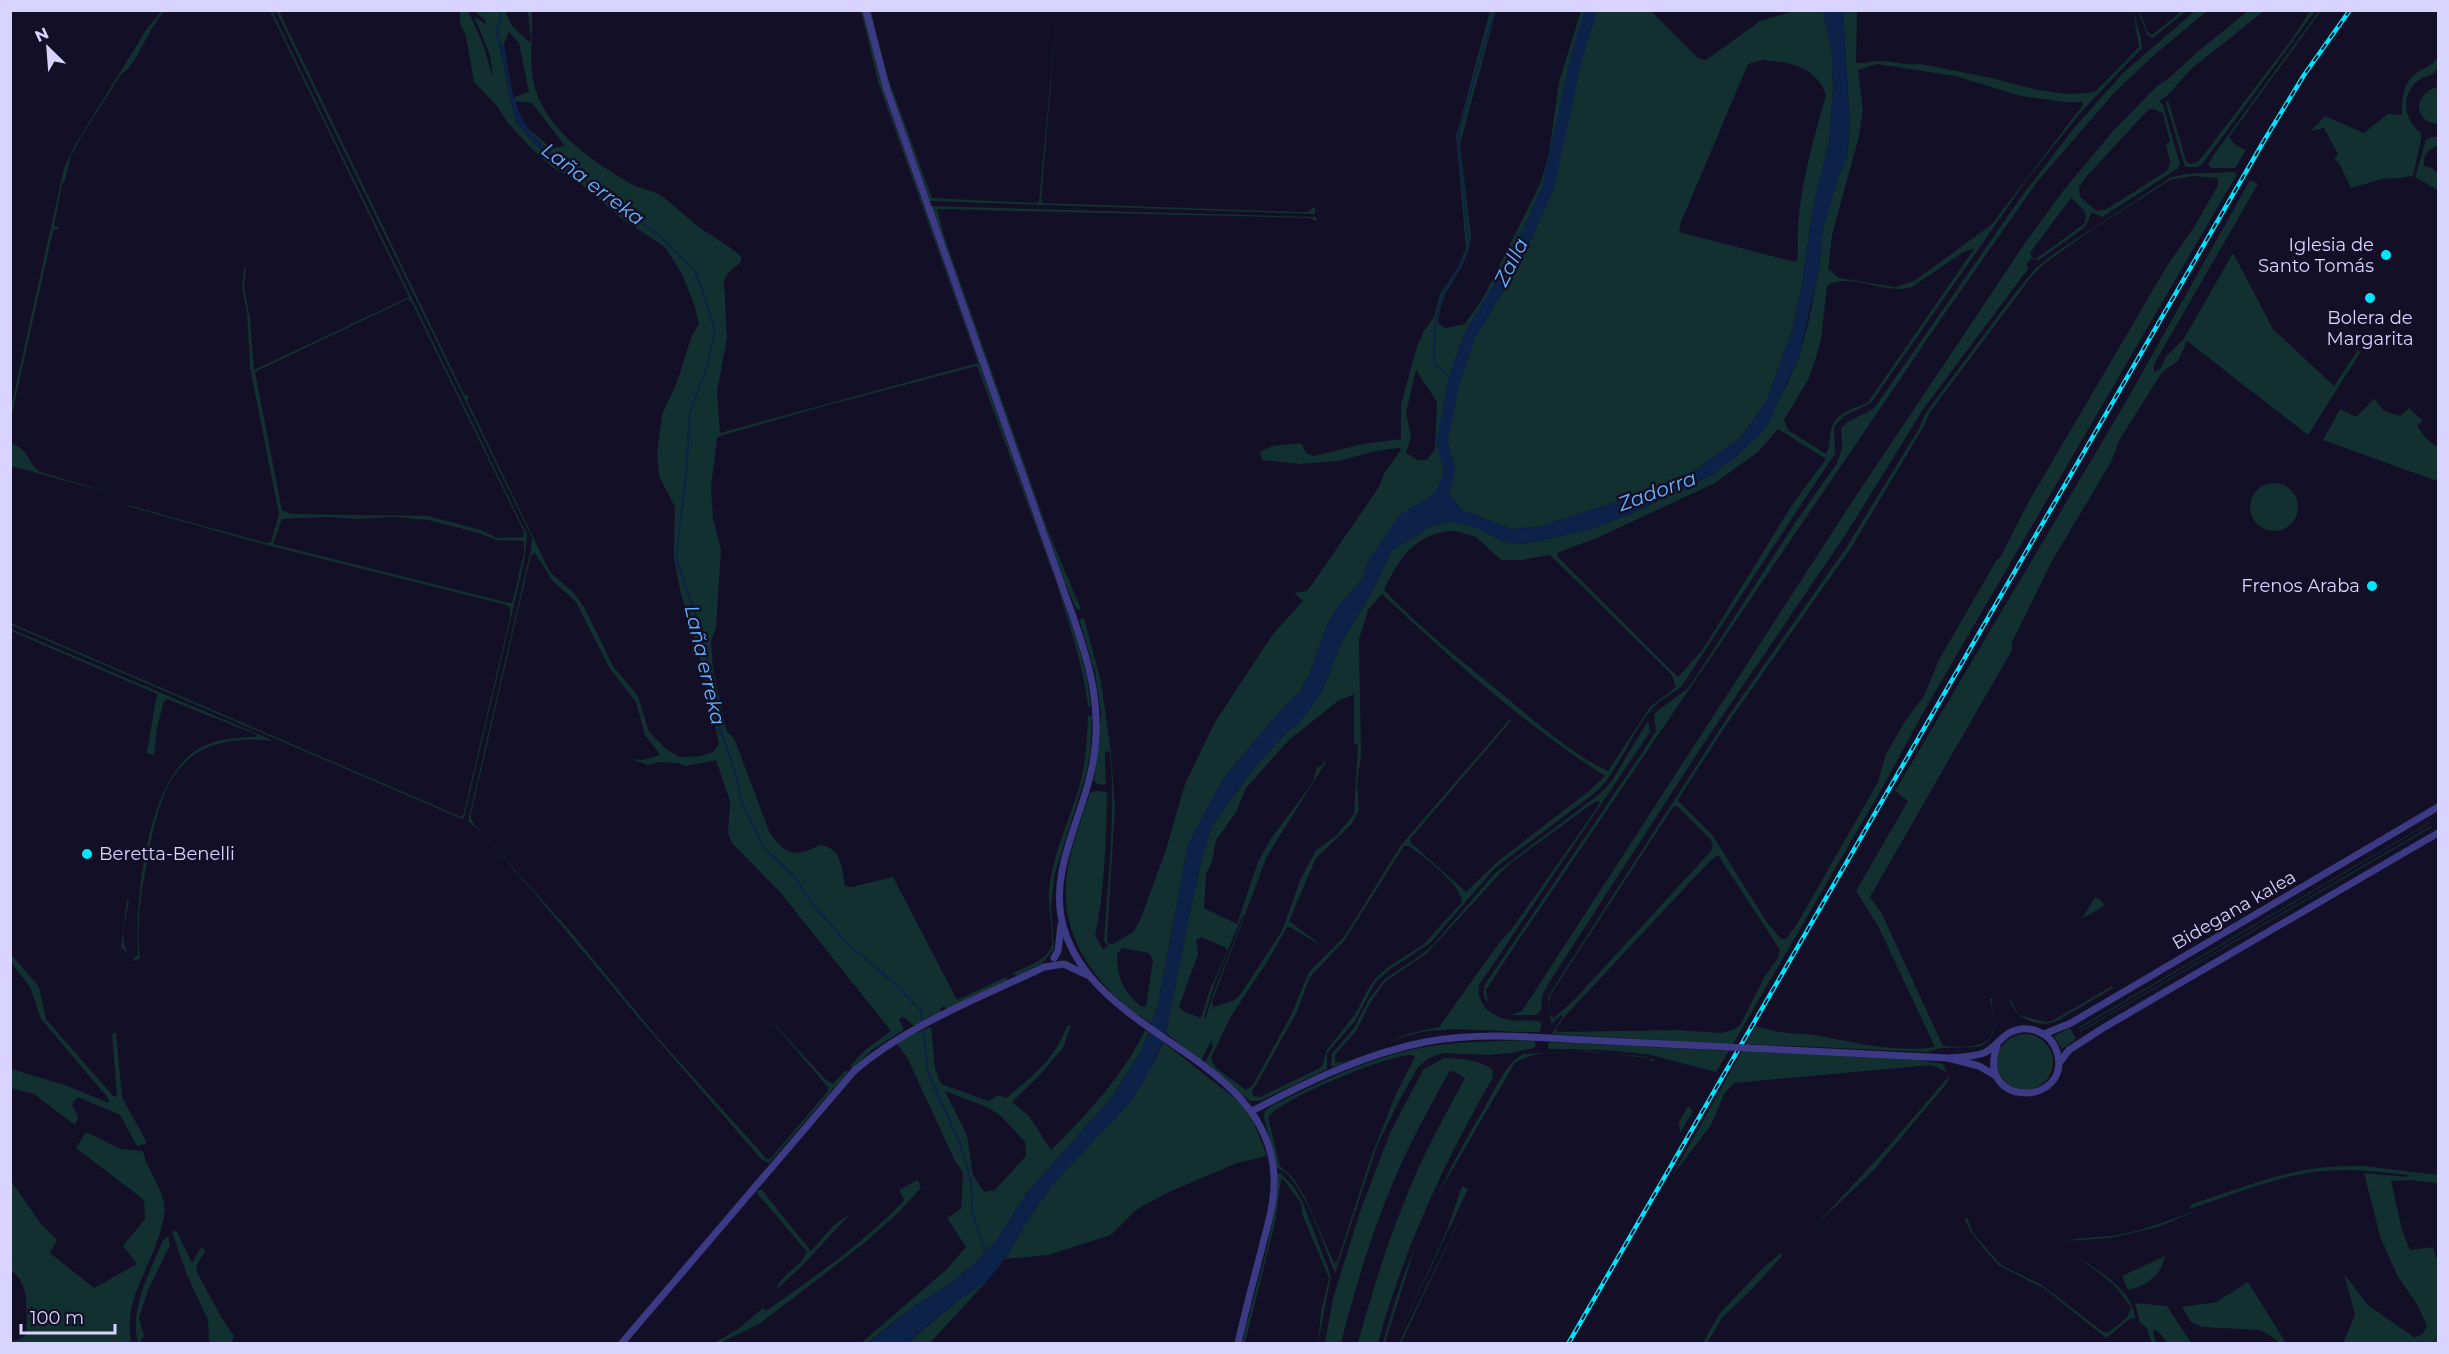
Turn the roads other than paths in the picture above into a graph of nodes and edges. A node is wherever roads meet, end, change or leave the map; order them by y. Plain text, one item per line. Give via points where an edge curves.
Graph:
1 (866, 10) edge
2 (2439, 807) edge
3 (2439, 833) edge
4 (1062, 919) junction
5 (1074, 954) junction
6 (1055, 961) junction
7 (1087, 975) junction
8 (2044, 1034) junction
9 (1997, 1046) junction
10 (1948, 1058) junction
11 (2059, 1063) junction
12 (1996, 1076) junction
13 (1252, 1111) junction
14 (621, 1344) edge
15 (1238, 1344) edge

1 - 4 street via 887,90 1092,676 1096,732 1090,776 1060,875
2 - 8 street, Bidegana kalea via 2065,1026
3 - 11 street, Bidegana kalea via 2103,1028 2069,1050
4 - 5 street
4 - 6 street
5 - 6 street via 1067,960
5 - 7 street
6 - 7 street
6 - 14 street via 903,1035 854,1071
7 - 13 street via 1120,1006 1224,1083
8 - 9 street via 2019,1029 2005,1036
8 - 11 street via 2052,1042
9 - 10 street via 1976,1055
9 - 12 street via 1993,1056
10 - 12 street via 1979,1066
10 - 13 street, bridge via 1533,1037 1448,1038 1358,1061
11 - 12 street via 2051,1083 2031,1094 2012,1091
13 - 15 street via 1262,1127 1272,1159 1274,1195

